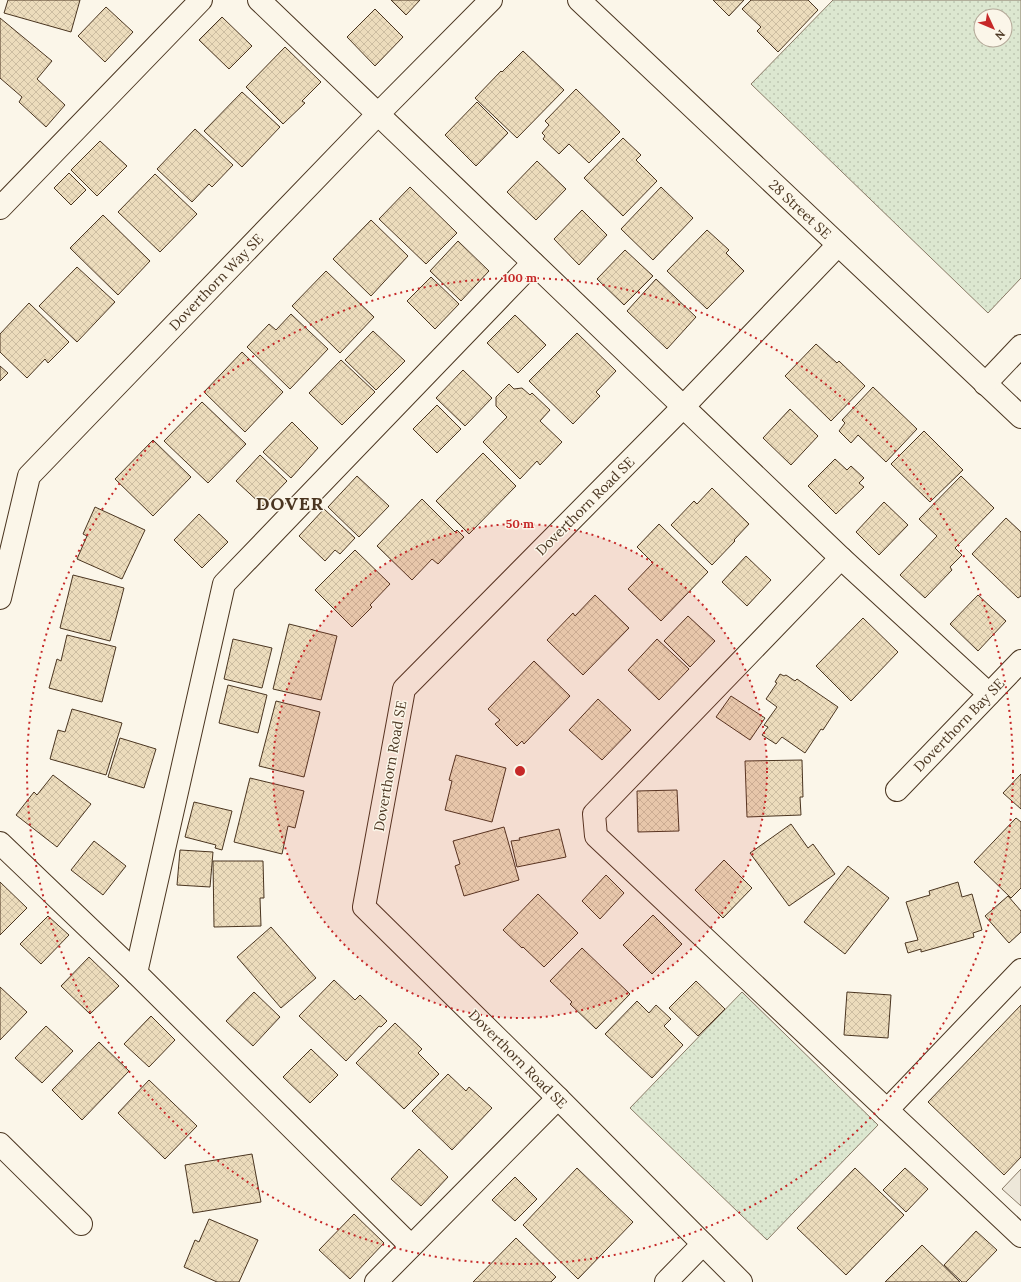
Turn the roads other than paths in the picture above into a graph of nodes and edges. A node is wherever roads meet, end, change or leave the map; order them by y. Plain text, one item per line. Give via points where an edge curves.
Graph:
1 (201, 0) edge
2 (259, 0) edge
3 (491, 0) edge
4 (579, 0) edge
5 (379, 113) junction
6 (0, 208) edge
7 (838, 245) junction
8 (532, 263) junction
9 (1021, 346) edge
10 (985, 384) junction
11 (683, 407) junction
12 (1021, 417) edge
13 (841, 558) junction
14 (0, 598) edge
15 (1021, 661) edge
16 (989, 694) junction
17 (897, 790) dead end
18 (0, 842) edge
19 (1021, 970) edge
20 (136, 973) junction
21 (558, 1098) junction
22 (887, 1110) junction
23 (0, 1144) edge
24 (81, 1224) dead end
25 (1021, 1236) edge
26 (703, 1244) junction
27 (411, 1246) junction
28 (376, 1282) edge
29 (666, 1282) edge
30 (741, 1282) edge

1 - 6 street
2 - 5 street
3 - 5 street, Doverthorn Way SE
4 - 7 street, 28 Street SE
5 - 8 street
5 - 14 street, Doverthorn Way SE via 29,476
7 - 10 street, 28 Street SE
7 - 11 street, Doverthorn Road SE
8 - 11 street
8 - 20 street via 224,584
9 - 10 street
10 - 12 street, 28 Street SE
11 - 13 street
11 - 21 street, Doverthorn Road SE via 404,689 365,899 364,907
13 - 16 street
13 - 22 street via 594,814 596,836
15 - 16 street, Doverthorn Bay SE
16 - 17 street, Doverthorn Bay SE
18 - 20 street
19 - 22 street
20 - 27 street
21 - 26 street, Doverthorn Road SE
21 - 27 street
22 - 25 street
23 - 24 street
26 - 29 street
26 - 30 street, Doverthorn Road SE
27 - 28 street

